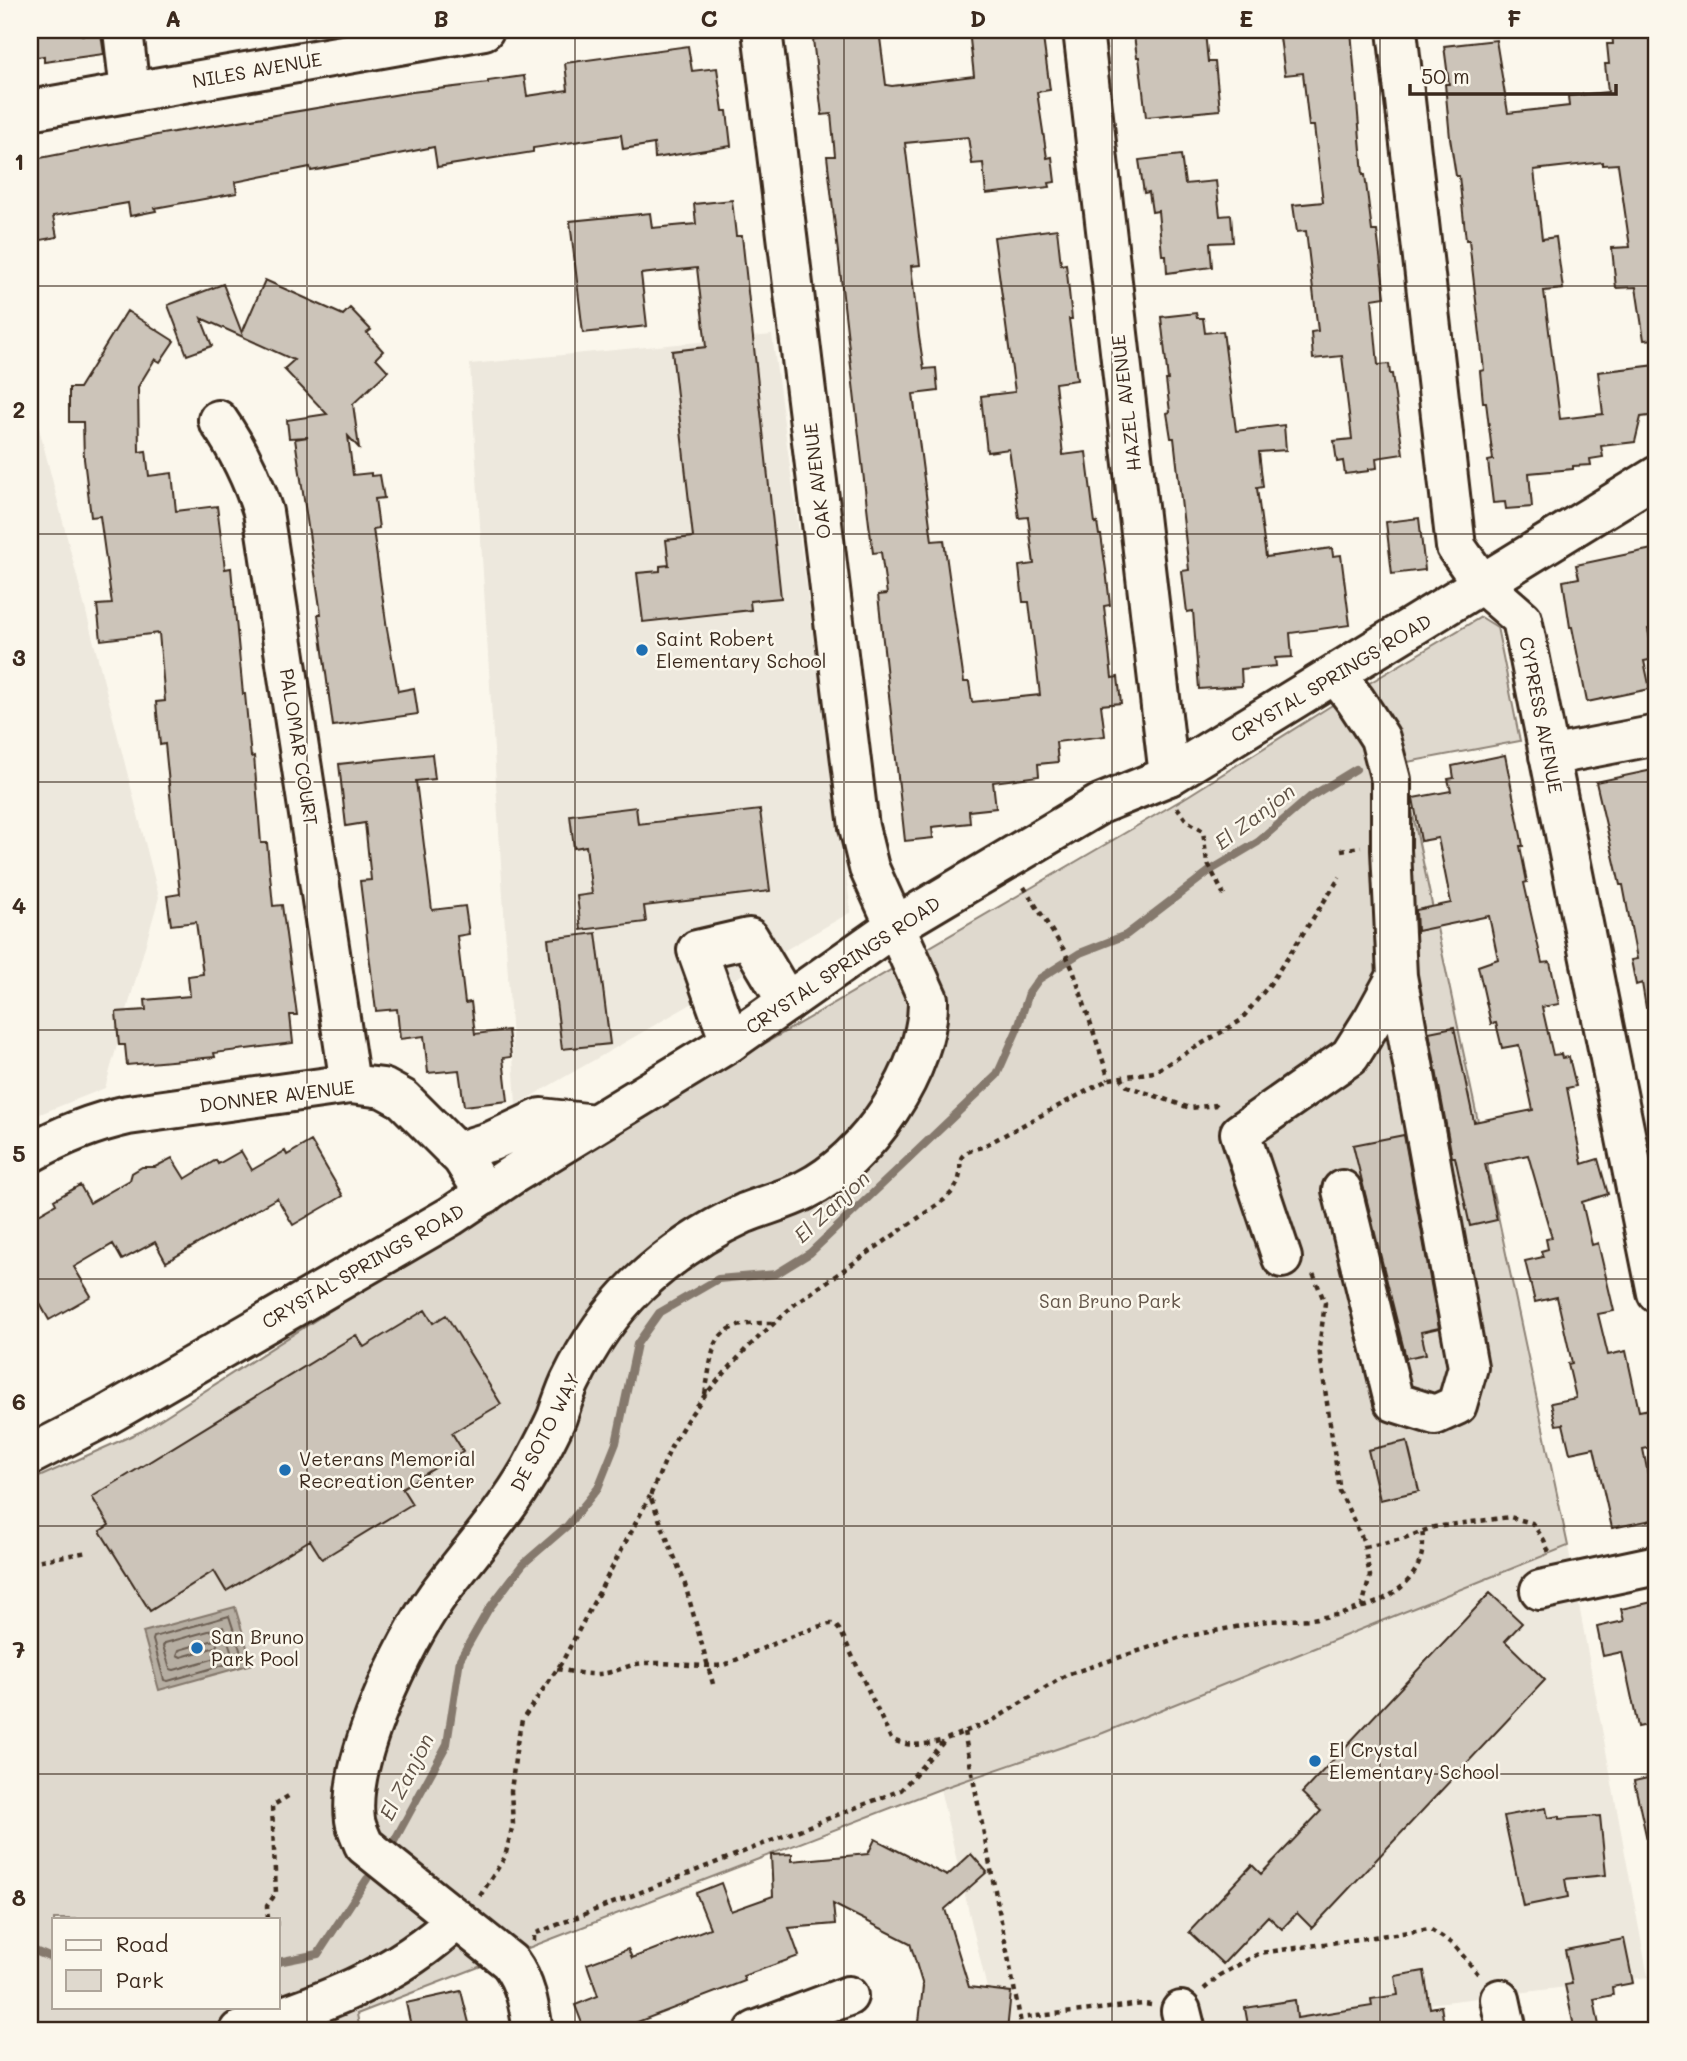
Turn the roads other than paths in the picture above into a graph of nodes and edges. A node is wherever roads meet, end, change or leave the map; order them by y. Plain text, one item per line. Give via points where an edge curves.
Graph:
1 (123, 30) edge
2 (484, 30) edge
3 (762, 30) edge
4 (1083, 30) edge
5 (1397, 30) edge
6 (445, 33) edge
7 (130, 92) junction
8 (30, 110) edge
9 (218, 420) dead end
10 (1657, 476) edge
11 (1483, 585) junction
12 (1336, 675) junction
13 (1657, 735) edge
14 (1549, 756) junction
15 (1164, 778) junction
16 (895, 926) junction
17 (1397, 976) junction
18 (788, 1002) junction
19 (730, 1042) junction
20 (350, 1084) junction
21 (595, 1124) junction
22 (456, 1152) junction
23 (30, 1153) edge
24 (1342, 1190) dead end
25 (485, 1194) junction
26 (1297, 1264) road end
27 (1657, 1293) edge
28 (30, 1455) edge
29 (1657, 1565) edge
30 (1546, 1588) road end
31 (457, 1919) junction
32 (848, 1996) dead end
33 (239, 2031) edge
34 (533, 2031) edge
35 (755, 2031) edge

1 - 7 street
2 - 6 street, NILES AVENUE
3 - 16 street, OAK AVENUE via 859,827 869,868
4 - 15 street, HAZEL AVENUE
5 - 11 street, CYPRESS AVENUE via 1456,547
6 - 7 street, NILES AVENUE
7 - 8 street, NILES AVENUE
9 - 20 street, PALOMAR COURT via 238,449 263,512
10 - 11 street, CRYSTAL SPRINGS ROAD
11 - 12 street, CRYSTAL SPRINGS ROAD
11 - 14 street, CYPRESS AVENUE via 1522,619
12 - 15 street, CRYSTAL SPRINGS ROAD
12 - 17 street via 1380,738 1391,780
13 - 14 street
14 - 27 street, CYPRESS AVENUE
15 - 16 street, CRYSTAL SPRINGS ROAD via 1100,804
16 - 18 street, CRYSTAL SPRINGS ROAD
16 - 31 street, DE SOTO WAY via 928,999 929,1019 906,1083 884,1118 846,1163 806,1190 744,1213 701,1236 636,1287 610,1316 570,1381 529,1471 414,1631 386,1690 366,1739 354,1794 355,1822 364,1845
17 - 24 street via 1468,1367 1457,1405 1436,1415 1394,1402
17 - 26 street via 1350,1056 1240,1133
18 - 19 street, CRYSTAL SPRINGS ROAD
18 - 19 street via 749,938 698,950
19 - 21 street, CRYSTAL SPRINGS ROAD
20 - 22 street, DONNER AVENUE via 383,1088 402,1098
20 - 23 street, DONNER AVENUE via 128,1115 92,1123
21 - 22 street via 541,1118
21 - 25 street, CRYSTAL SPRINGS ROAD
22 - 25 street, DONNER AVENUE
25 - 28 street, CRYSTAL SPRINGS ROAD via 104,1417
29 - 30 street
31 - 33 street via 438,1938 383,1975 278,2020
31 - 34 street, DE SOTO WAY via 510,1962 523,1983
32 - 35 street

